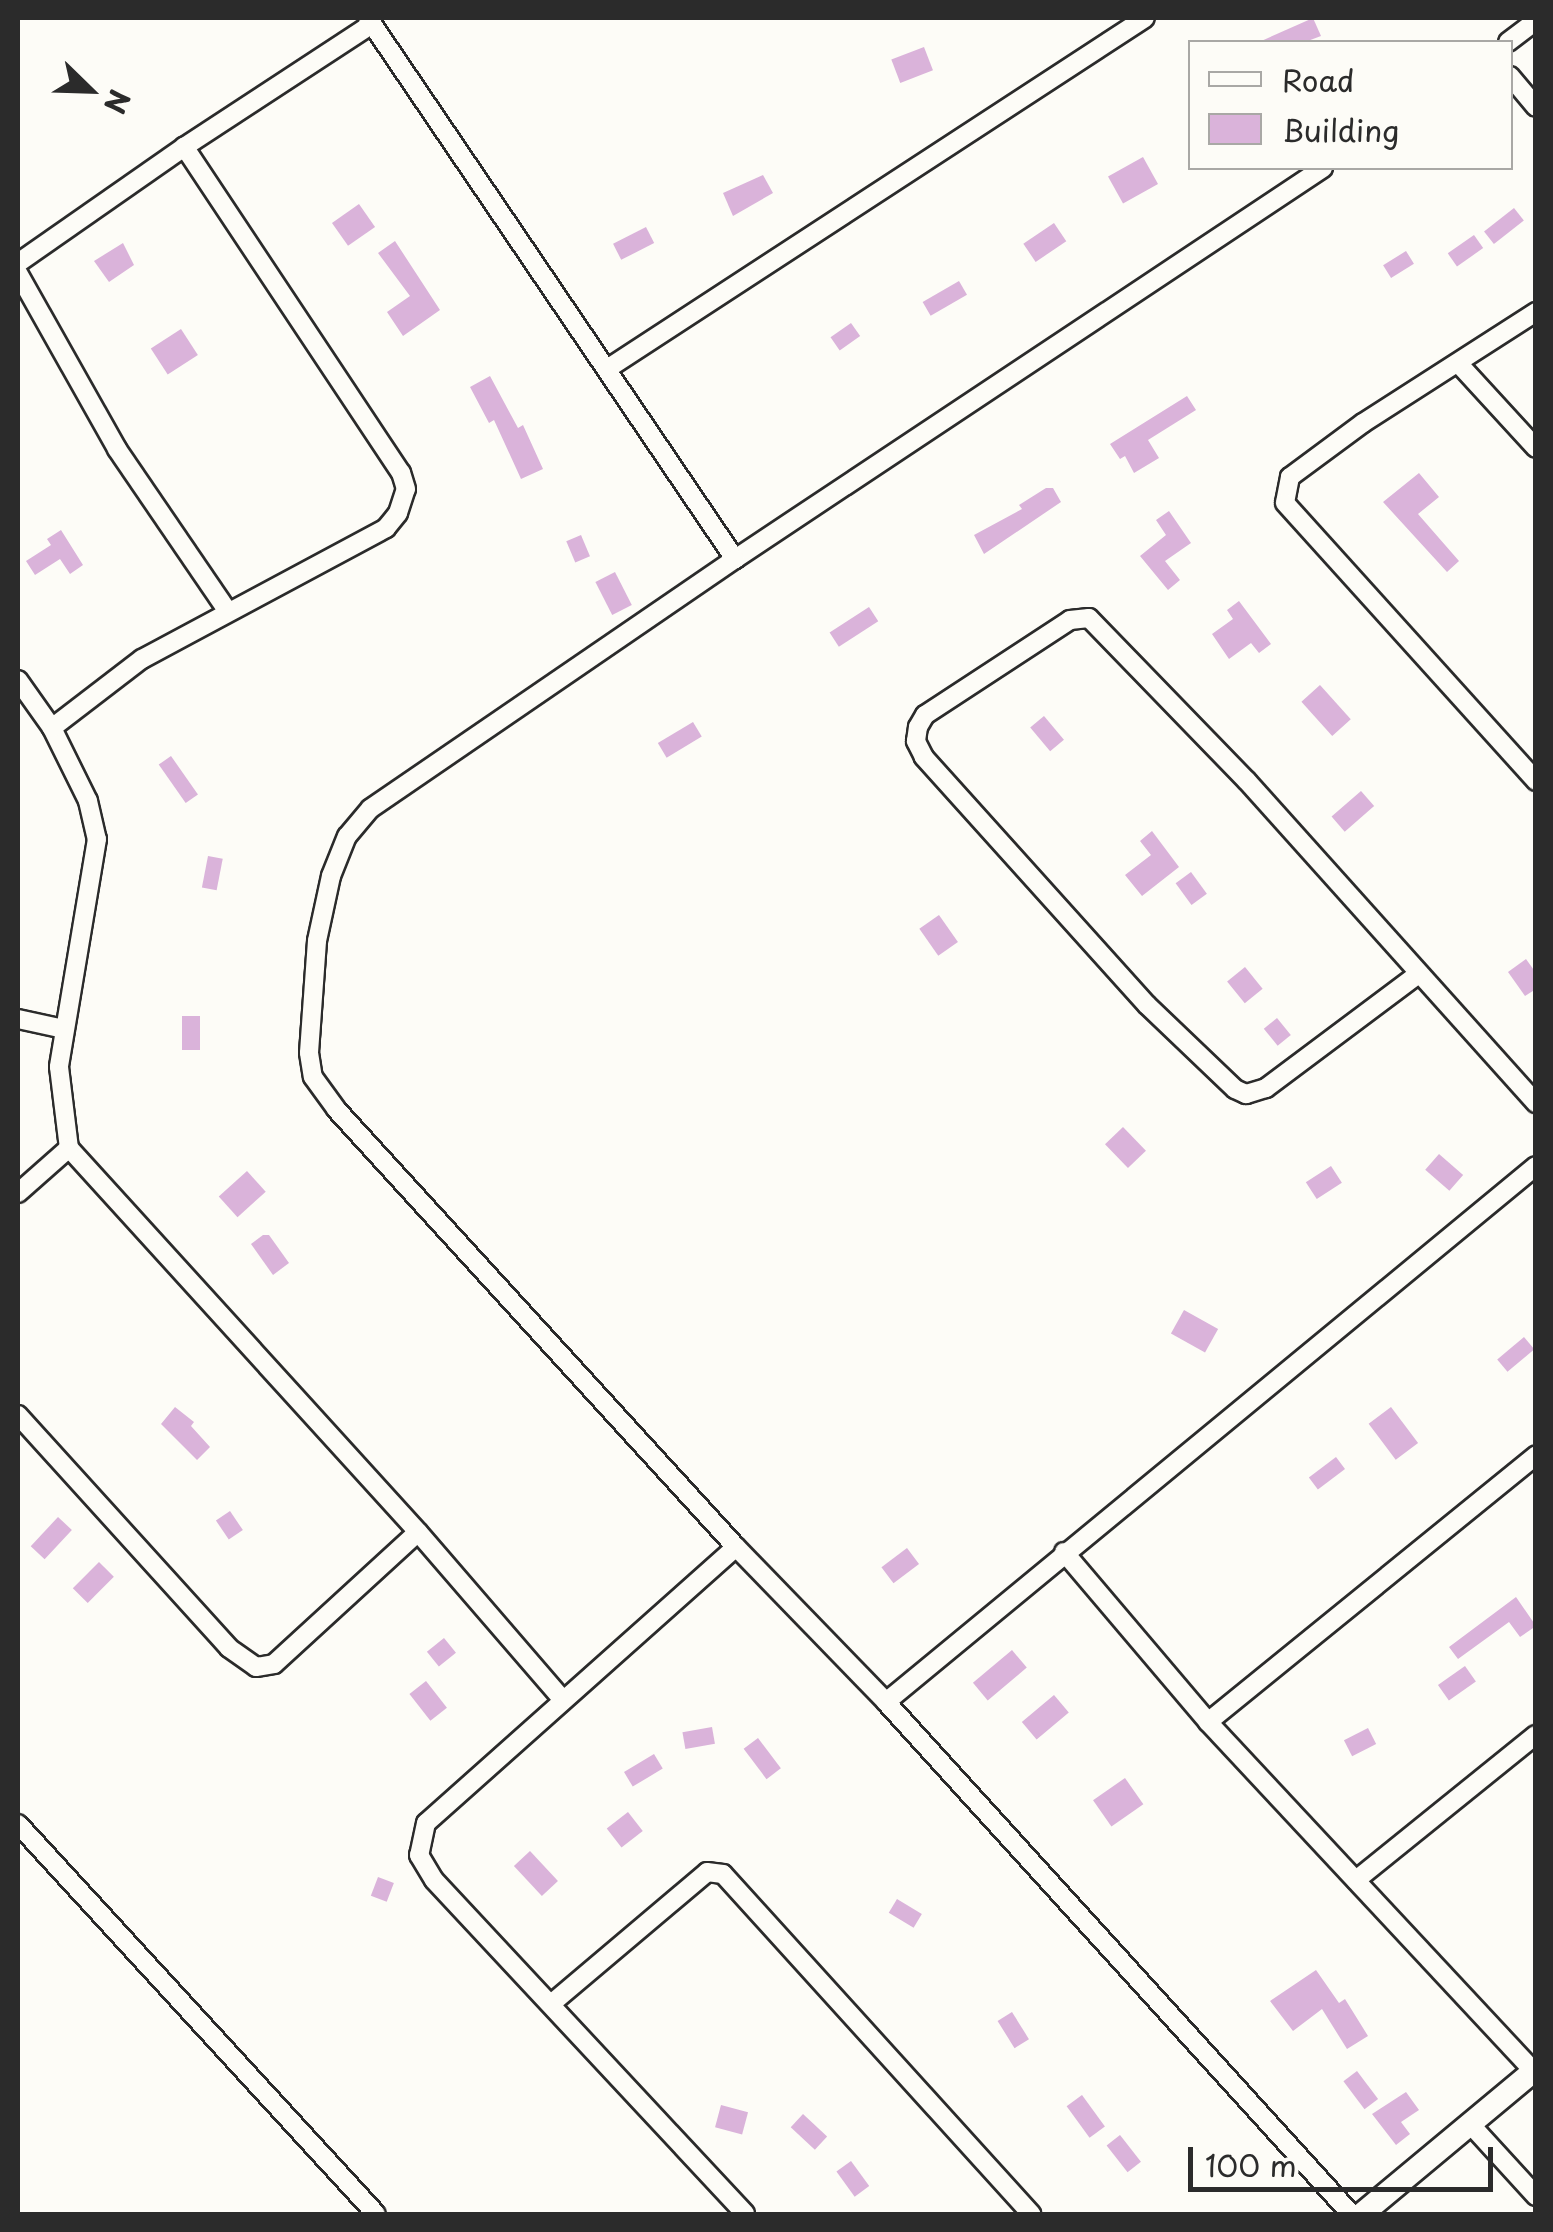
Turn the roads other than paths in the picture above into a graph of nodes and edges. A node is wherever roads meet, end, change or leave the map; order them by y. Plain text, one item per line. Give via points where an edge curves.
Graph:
1 (1145, 18) edge
2 (370, 21) edge
3 (1536, 21) edge
4 (1511, 40) edge
5 (1513, 79) edge
6 (1536, 106) edge
7 (184, 147) junction
8 (1321, 170) edge
9 (18, 263) edge
10 (18, 273) edge
11 (1536, 312) edge
12 (1458, 363) junction
13 (607, 369) junction
14 (1536, 448) edge
15 (735, 559) junction
16 (228, 612) junction
17 (18, 680) edge
18 (52, 728) junction
19 (1536, 781) edge
20 (1417, 974) junction
21 (18, 1019) edge
22 (64, 1029) junction
23 (1536, 1103) edge
24 (69, 1148) junction
25 (1536, 1166) edge
26 (18, 1193) edge
27 (18, 1415) edge
28 (1536, 1455) edge
29 (418, 1532) junction
30 (736, 1547) junction
31 (1064, 1552) junction
32 (562, 1700) junction
33 (886, 1702) junction
34 (1208, 1722) junction
35 (1536, 1735) edge
36 (18, 1824) edge
37 (1356, 1880) junction
38 (551, 2004) junction
39 (1535, 2070) edge
40 (1472, 2126) junction
41 (1536, 2196) edge
42 (376, 2214) edge
43 (745, 2214) edge
44 (1031, 2214) edge
45 (1352, 2214) edge
46 (1362, 2214) edge

1 - 13 street
2 - 7 street
2 - 13 street
3 - 4 street
5 - 6 street
7 - 9 street
7 - 16 street via 406,489 386,528
8 - 15 street
10 - 16 street via 117,449
11 - 12 street
12 - 14 street
12 - 19 street via 1290,477 1285,503
13 - 15 street
15 - 30 street via 358,822 331,876 316,941 308,1053 313,1077 336,1109
16 - 18 street via 142,659
17 - 18 street
18 - 22 street via 88,800 97,839
20 - 20 street via 1266,1088 1246,1094 1234,1089 1147,1004 924,757 918,727 1070,620 1089,618 1247,782
20 - 23 street
21 - 22 street
22 - 24 street via 59,1067
24 - 26 street
24 - 29 street
25 - 31 street
27 - 29 street via 229,1648 256,1667 274,1664
28 - 34 street
29 - 32 street
30 - 32 street
30 - 33 street
31 - 33 street
31 - 34 street
32 - 38 street via 426,1824 419,1855 434,1880
33 - 45 street
34 - 37 street
35 - 37 street
36 - 42 street
37 - 39 street
38 - 43 street
38 - 44 street via 706,1872 723,1874
39 - 40 street
40 - 41 street
40 - 46 street

